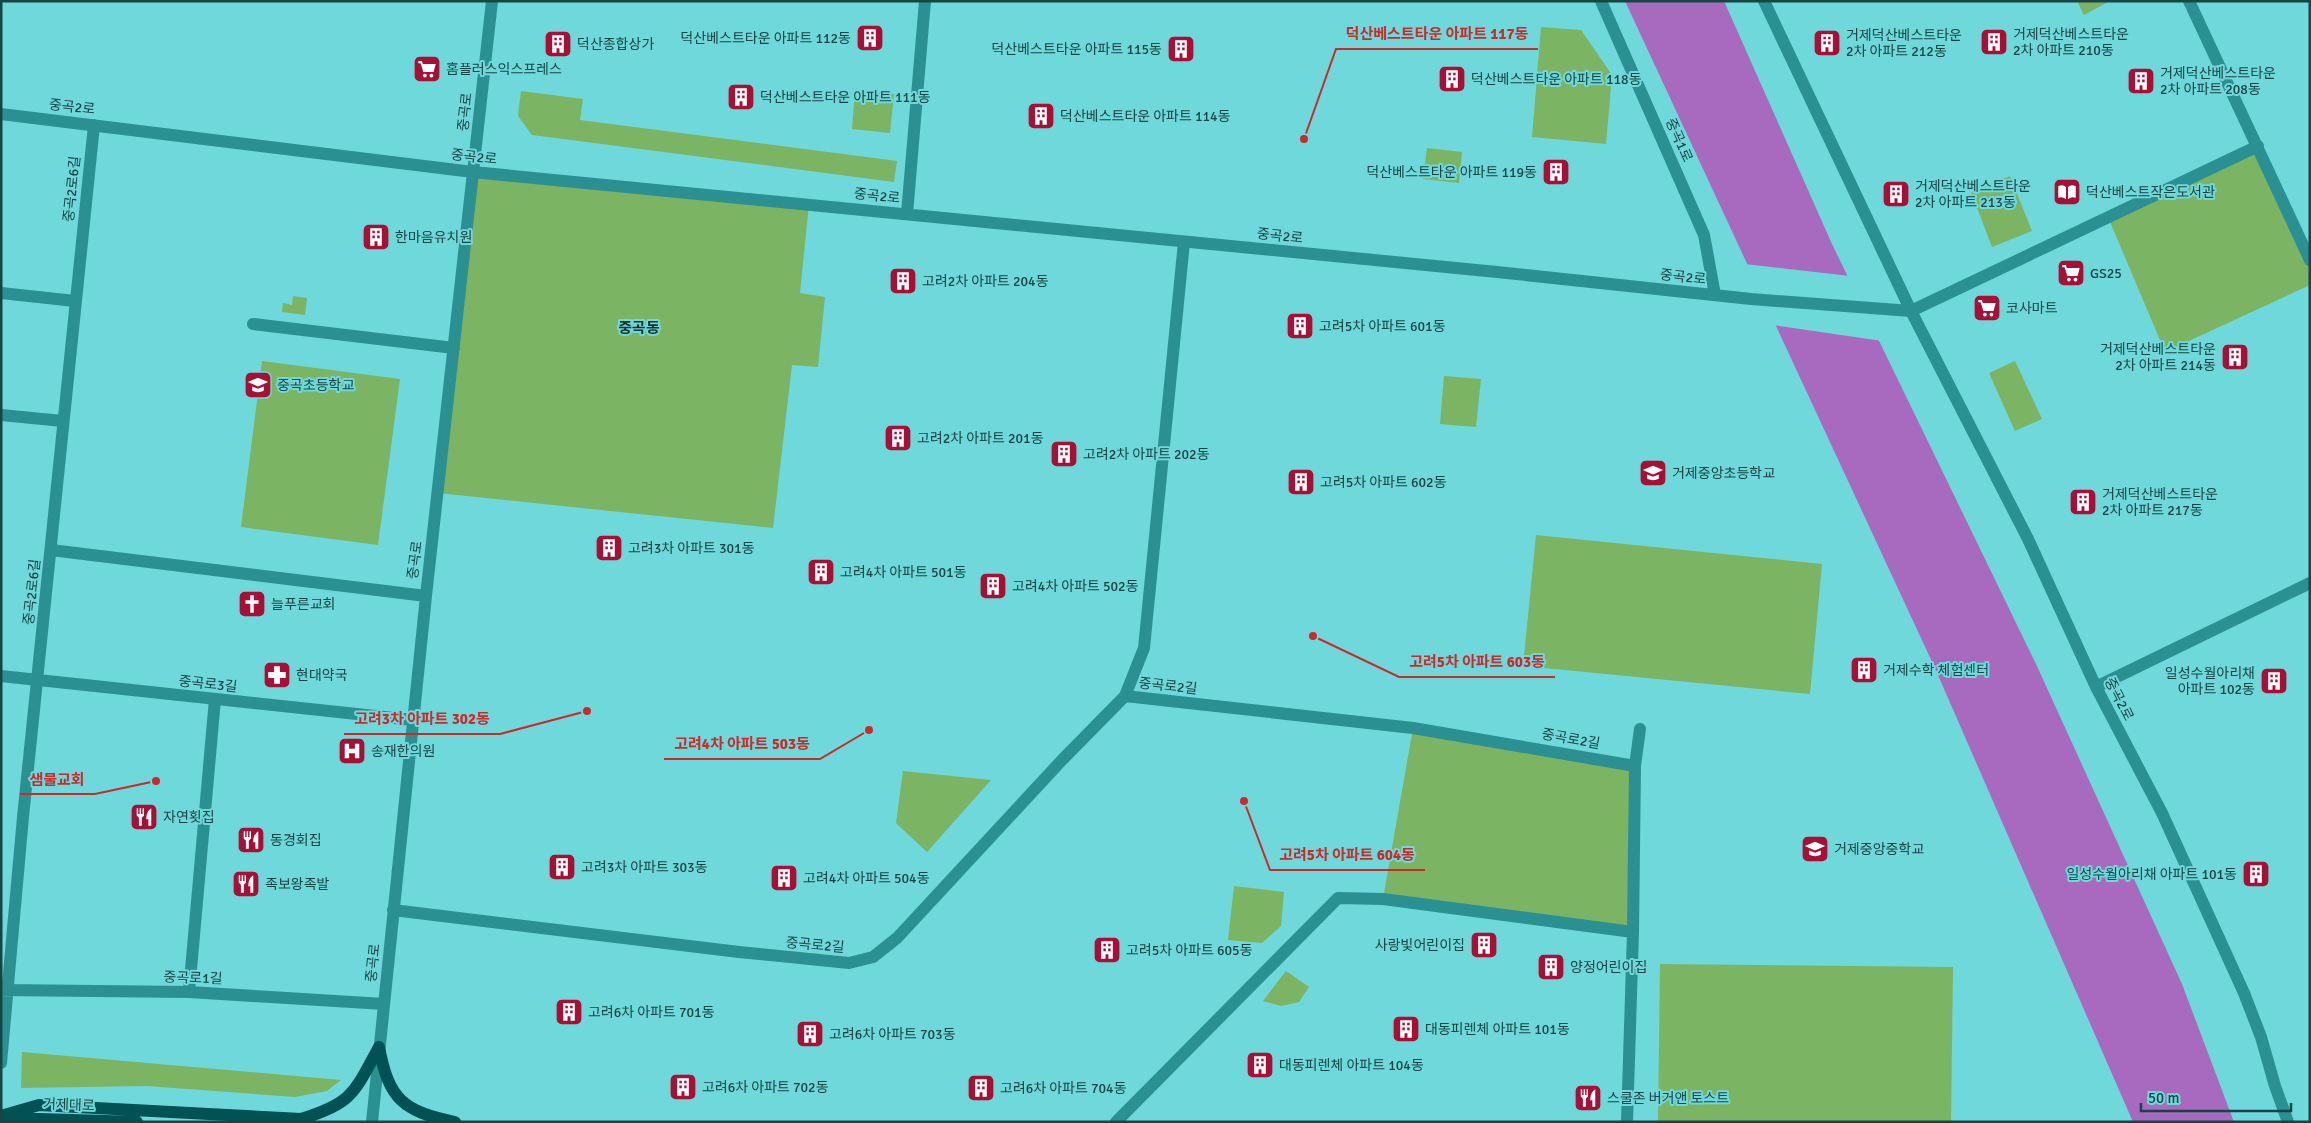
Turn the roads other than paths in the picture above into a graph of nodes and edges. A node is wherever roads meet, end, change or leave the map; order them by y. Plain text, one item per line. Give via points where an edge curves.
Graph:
1 (492, 1) edge
2 (925, 1) edge
3 (1601, 1) edge
4 (1764, 1) edge
5 (2189, 1) edge
6 (1, 114) edge
7 (94, 125) junction
8 (2258, 146) junction
9 (473, 172) junction
10 (907, 214) junction
11 (1184, 242) junction
12 (2310, 260) edge
13 (1, 293) edge
14 (1715, 295) junction
15 (75, 301) junction
16 (1911, 311) junction
17 (253, 324) dead end
18 (454, 348) junction
19 (1, 415) edge
20 (63, 422) junction
21 (52, 550) junction
22 (2310, 583) edge
23 (426, 596) junction
24 (1, 676) edge
25 (38, 680) junction
26 (2096, 687) junction
27 (1125, 696) junction
28 (215, 700) junction
29 (413, 720) junction
30 (1640, 730) dead end
31 (1634, 766) junction
32 (393, 910) junction
33 (1633, 932) junction
34 (5, 990) edge
35 (189, 992) junction
36 (384, 1004) junction
37 (379, 1047) junction
38 (1, 1063) edge
39 (1, 1117) edge
40 (137, 1122) edge
41 (372, 1122) edge
42 (455, 1122) edge
43 (1116, 1122) edge
44 (1627, 1122) edge
45 (2288, 1122) edge

1 - 9 street, 중곡로
2 - 10 street
3 - 14 street, 중곡1로 via 1704,235
4 - 16 street, 중곡2로
5 - 8 street
6 - 7 street, 중곡2로
7 - 9 street, 중곡2로
7 - 15 street, 중곡2로6길
8 - 12 street
8 - 16 street
9 - 10 street, 중곡2로
9 - 18 street, 중곡로
10 - 11 street, 중곡2로
11 - 14 street, 중곡2로
11 - 27 street via 1144,648
13 - 15 street
14 - 16 street, 중곡2로
15 - 20 street, 중곡2로6길
16 - 26 street, 중곡2로 via 2028,538
17 - 18 street
18 - 23 street, 중곡로
19 - 20 street
20 - 21 street, 중곡2로6길
21 - 23 street
21 - 25 street, 중곡2로6길
22 - 26 street
23 - 29 street, 중곡로
24 - 25 street, 중곡로3길
25 - 28 street, 중곡로3길
25 - 34 street, 중곡2로6길
26 - 45 street, 중곡2로 via 2162,813 2244,993
27 - 31 street, 중곡로2길 via 1413,728
27 - 32 street, 중곡로2길 via 897,938 873,957 849,963
28 - 29 street, 중곡로3길
28 - 35 street
29 - 32 street, 중곡로
30 - 31 street
31 - 33 street
32 - 36 street, 중곡로
33 - 43 street via 1383,899 1338,898
33 - 44 street
34 - 35 street, 중곡로1길
34 - 38 street, 중곡2로6길
35 - 36 street, 중곡로1길
36 - 37 street, 중곡로
37 - 39 main road via 356,1091 325,1112 301,1119 39,1105
37 - 41 street, 중곡로
37 - 42 main road via 385,1076 394,1094 420,1113
39 - 40 main road, 거제대로

